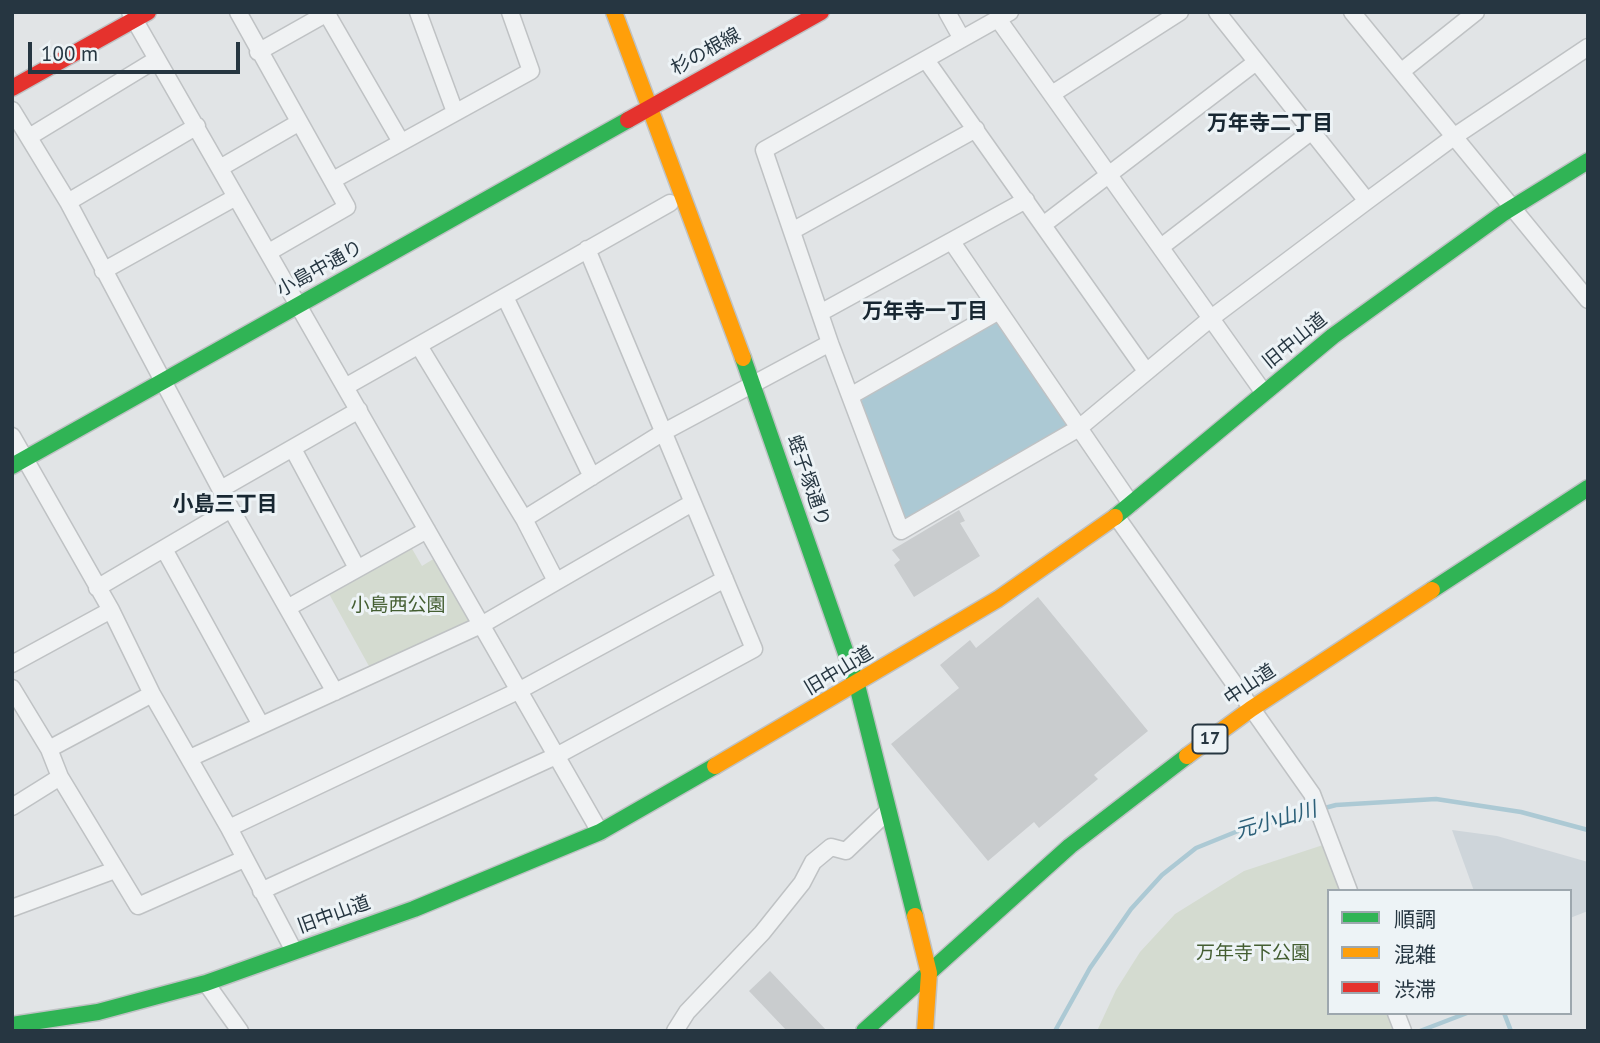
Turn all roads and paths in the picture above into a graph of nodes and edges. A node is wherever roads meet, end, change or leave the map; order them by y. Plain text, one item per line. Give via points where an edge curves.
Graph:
1 (238, 12) edge
2 (418, 12) edge
3 (510, 12) edge
4 (614, 12) edge
5 (821, 12) edge
6 (947, 12) edge
7 (1180, 12) edge
8 (1217, 12) edge
9 (1352, 12) edge
10 (1476, 12) edge
11 (328, 13) edge
12 (137, 14) edge
13 (1004, 16) edge
14 (962, 40) junction
15 (1588, 47) edge
16 (258, 52) junction
17 (157, 60) junction
18 (926, 60) junction
19 (1256, 62) junction
20 (1402, 71) junction
21 (12, 88) edge
22 (1052, 94) junction
23 (648, 109) junction
24 (12, 110) edge
25 (454, 112) junction
26 (298, 123) junction
27 (197, 126) junction
28 (976, 129) junction
29 (1312, 131) junction
30 (1455, 136) junction
31 (29, 137) junction
32 (401, 142) junction
33 (1588, 161) edge
34 (220, 168) junction
35 (1110, 174) junction
36 (333, 180) junction
37 (236, 197) junction
38 (1026, 200) junction
39 (1367, 201) junction
40 (68, 202) junction
41 (670, 203) dead end
42 (1513, 207) junction
43 (1043, 225) junction
44 (792, 231) junction
45 (951, 242) junction
46 (1161, 247) junction
47 (587, 249) junction
48 (269, 252) junction
49 (103, 271) junction
50 (505, 298) junction
51 (1588, 299) edge
52 (298, 306) junction
53 (999, 311) junction
54 (820, 313) junction
55 (1210, 319) junction
56 (830, 343) junction
57 (419, 346) junction
58 (1146, 371) junction
59 (163, 381) junction
60 (753, 386) junction
61 (345, 387) junction
62 (1264, 393) junction
63 (852, 395) junction
64 (359, 410) junction
65 (1079, 428) junction
66 (662, 433) junction
67 (12, 436) edge
68 (293, 449) junction
69 (19, 462) edge
70 (592, 477) junction
71 (221, 488) junction
72 (1588, 488) edge
73 (692, 503) junction
74 (1131, 504) junction
75 (231, 509) junction
76 (1116, 516) junction
77 (524, 519) junction
78 (428, 530) junction
79 (164, 549) junction
80 (357, 568) junction
81 (725, 579) junction
82 (556, 581) junction
83 (97, 588) junction
84 (289, 607) junction
85 (111, 610) junction
86 (483, 624) junction
87 (12, 664) edge
88 (857, 685) junction
89 (520, 690) junction
90 (335, 692) junction
91 (152, 694) junction
92 (14, 695) edge
93 (1251, 709) junction
94 (261, 725) junction
95 (48, 749) junction
96 (558, 755) junction
97 (190, 758) junction
98 (60, 776) junction
99 (12, 807) edge
100 (888, 811) junction
101 (229, 828) junction
102 (600, 832) junction
103 (244, 859) junction
104 (115, 870) junction
105 (1348, 889) edge
106 (261, 891) junction
107 (12, 908) edge
108 (294, 951) junction
109 (929, 973) junction
110 (206, 983) junction
111 (12, 1025) edge
112 (55, 1025) edge
113 (240, 1031) edge
114 (676, 1031) edge
115 (864, 1031) edge
116 (925, 1031) edge

1 - 16 street
2 - 25 street
3 - 25 street via 531,71
4 - 23 main road, 蛭子塚通り
5 - 23 main road, 杉の根線
6 - 14 street
7 - 22 street
8 - 19 street
9 - 20 street
10 - 20 street
11 - 16 street
11 - 32 street
12 - 17 street
12 - 21 main road
13 - 14 street
13 - 22 street
14 - 18 street
15 - 30 street
16 - 26 street
17 - 27 street
17 - 31 street
18 - 28 street
18 - 44 street via 764,150
19 - 29 street
19 - 35 street
20 - 30 street
22 - 35 street
23 - 52 main road, 小島中通り
23 - 60 main road, 蛭子塚通り
24 - 31 street
25 - 32 street
26 - 34 street
26 - 36 street
27 - 34 street
27 - 40 street
28 - 38 street
28 - 44 street
29 - 39 street
29 - 46 street
30 - 39 street
30 - 42 street
31 - 40 street
32 - 36 street
33 - 42 main road, 旧中山道
34 - 37 street
35 - 43 street
35 - 46 street
36 - 48 street via 347,208
37 - 48 street
37 - 49 street
38 - 43 street
38 - 45 street
39 - 55 street
40 - 49 street
41 - 47 street
42 - 51 street
42 - 62 main road, 旧中山道 via 1333,336
43 - 58 street
44 - 54 street
45 - 53 street
45 - 54 street
46 - 55 street
47 - 50 street
47 - 66 street
48 - 52 street
49 - 59 street
50 - 57 street
50 - 70 street
52 - 59 main road, 小島中通り
52 - 61 street
53 - 63 street
53 - 65 street
54 - 56 street
55 - 58 street
55 - 62 street
56 - 60 street
56 - 63 street
57 - 61 street
57 - 77 street
58 - 65 street
59 - 69 main road, 小島中通り
59 - 71 street
60 - 66 street
60 - 88 main road, 蛭子塚通り
61 - 64 street
62 - 74 main road, 旧中山道
63 - 65 street via 901,531
64 - 68 street
64 - 78 street
65 - 74 street
66 - 70 street
66 - 73 street
67 - 69 street
68 - 71 street
68 - 80 street
69 - 83 street
70 - 77 street
71 - 75 street
72 - 93 main road, 中山道 / 17
73 - 81 street
73 - 82 street
74 - 76 main road, 旧中山道
75 - 79 street
75 - 84 street
76 - 88 main road, 旧中山道 via 998,599
76 - 93 street
77 - 82 street
78 - 80 street
78 - 86 street
79 - 83 street
79 - 94 street
80 - 84 street
81 - 89 street
81 - 96 street via 754,649
82 - 86 street
83 - 85 street
84 - 90 street
85 - 87 street
85 - 91 street
86 - 89 street
86 - 90 street
88 - 100 main road, 蛭子塚通り
88 - 102 main road, 旧中山道
89 - 96 street
89 - 101 street
90 - 94 street
91 - 95 street
91 - 97 street
92 - 95 street
93 - 105 street via 1314,799
93 - 109 main road, 中山道 / 17 via 1070,846
94 - 97 street
95 - 98 street
96 - 102 street
96 - 106 street
97 - 101 street
98 - 99 street
98 - 104 street
100 - 109 main road, 蛭子塚通り
100 - 114 street via 846,851 831,847 813,862 762,933 687,1012
101 - 103 street
102 - 108 main road, 旧中山道 via 500,875
103 - 104 street via 138,906
103 - 106 street
104 - 107 street
106 - 108 street
108 - 110 main road, 旧中山道
109 - 115 main road, 中山道 / 17
109 - 116 main road, 蛭子塚通り
110 - 112 main road, 旧中山道
110 - 113 street
111 - 112 main road, 旧中山道

